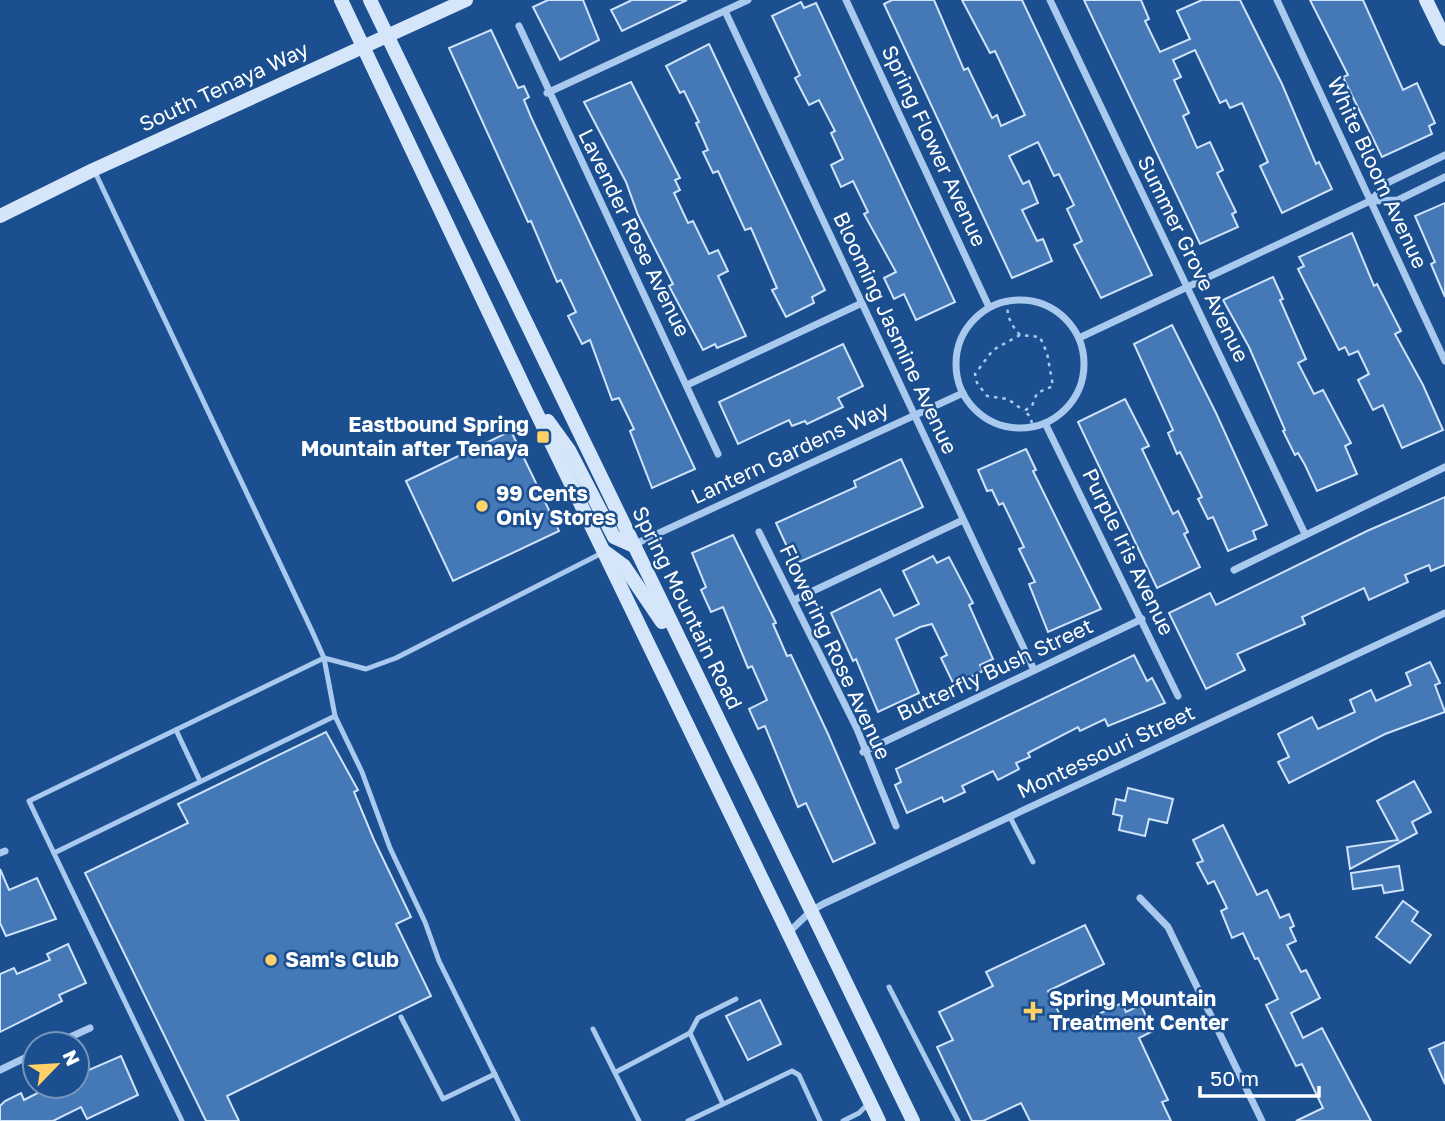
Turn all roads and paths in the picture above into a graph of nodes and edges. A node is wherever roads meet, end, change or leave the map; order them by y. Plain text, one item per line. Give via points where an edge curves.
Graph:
1 (341, 0) edge
2 (370, 0) edge
3 (466, 0) edge
4 (748, 0) edge
5 (846, 0) edge
6 (1050, 0) edge
7 (1277, 0) edge
8 (1426, 0) edge
9 (726, 11) junction
10 (519, 26) dead end
11 (387, 36) junction
12 (1445, 39) edge
13 (362, 47) junction
14 (547, 93) junction
15 (1445, 155) edge
16 (93, 170) junction
17 (1445, 177) edge
18 (1370, 201) junction
19 (0, 216) edge
20 (1188, 287) junction
21 (1007, 301) junction
22 (862, 303) junction
23 (989, 307) junction
24 (1020, 335) junction
25 (1079, 338) junction
26 (1445, 361) edge
27 (687, 385) junction
28 (526, 391) junction
29 (963, 393) junction
30 (1024, 411) junction
31 (914, 415) junction
32 (1045, 423) junction
33 (1032, 426) junction
34 (718, 454) dead end
35 (1445, 467) edge
36 (963, 520) junction
37 (759, 532) dead end
38 (1305, 534) junction
39 (632, 545) junction
40 (604, 552) junction
41 (1234, 570) dead end
42 (794, 600) junction
43 (1445, 613) edge
44 (1142, 619) junction
45 (324, 658) junction
46 (691, 663) junction
47 (1034, 670) junction
48 (1178, 696) dead end
49 (335, 716) junction
50 (176, 730) junction
51 (863, 752) junction
52 (200, 781) junction
53 (1010, 817) junction
54 (896, 826) dead end
55 (54, 853) junction
56 (1032, 862) dead end
57 (1140, 898) dead end
58 (811, 911) junction
59 (789, 932) junction
60 (889, 987) dead end
61 (736, 999) dead end
62 (401, 1017) dead end
63 (90, 1028) dead end
64 (593, 1029) dead end
65 (86, 1030) edge
66 (690, 1033) junction
67 (21, 1060) edge
68 (0, 1070) edge
69 (616, 1072) junction
70 (495, 1074) junction
71 (870, 1101) junction
72 (723, 1104) junction
73 (182, 1121) edge
74 (518, 1121) edge
75 (639, 1121) edge
76 (688, 1121) edge
77 (820, 1121) edge
78 (843, 1121) edge
79 (879, 1121) edge
80 (913, 1121) edge
81 (958, 1121) edge
82 (1262, 1121) edge

1 - 13 main road
2 - 11 main road, Spring Mountain Road
3 - 11 main road, South Tenaya Way
4 - 9 street
5 - 23 street, Spring Flower Avenue
6 - 20 street, Summer Grove Avenue
7 - 18 street, White Bloom Avenue
8 - 12 main road
9 - 14 street
9 - 22 street, Blooming Jasmine Avenue
10 - 14 street, Lavender Rose Avenue
11 - 13 main road, South Tenaya Way
11 - 39 main road, Spring Mountain Road
13 - 16 main road, South Tenaya Way
13 - 28 main road
14 - 27 street, Lavender Rose Avenue
15 - 18 street via 1389,182
16 - 19 main road, South Tenaya Way
16 - 45 lane
17 - 18 street via 1398,200
18 - 20 street
18 - 26 street, White Bloom Avenue
20 - 25 street
20 - 38 street, Summer Grove Avenue
21 - 23 street
21 - 24 path via 1007,315
21 - 25 street via 1030,300 1051,307
22 - 27 street
22 - 31 street, Blooming Jasmine Avenue
23 - 29 street via 962,335 956,354
24 - 30 path via 1040,337 1054,386 1037,393 1032,406
24 - 30 path via 993,350 975,374 987,396 1008,399
25 - 32 street via 1083,378 1075,397
27 - 34 street, Lavender Rose Avenue
28 - 39 main road via 569,450 614,537
28 - 40 main road
29 - 31 street, Lantern Gardens Way
29 - 33 street via 989,420 1007,427
30 - 33 path
31 - 36 street, Blooming Jasmine Avenue
31 - 39 street, Lantern Gardens Way
32 - 33 street
32 - 44 street, Purple Iris Avenue
35 - 38 street
36 - 42 street
36 - 47 street, Blooming Jasmine Avenue
37 - 42 street, Flowering Rose Avenue
38 - 41 street
39 - 46 main road, Spring Mountain Road
40 - 45 lane via 396,658 366,669
40 - 46 main road via 624,566
40 - 59 main road
42 - 51 street, Flowering Rose Avenue via 857,729
43 - 53 street, Montessouri Street
44 - 47 street, Butterfly Bush Street
44 - 48 street, Purple Iris Avenue
45 - 49 lane
45 - 50 lane
46 - 58 main road, Spring Mountain Road
47 - 51 street, Butterfly Bush Street
49 - 52 lane
49 - 70 lane via 439,961
50 - 52 lane
50 - 55 lane via 29,802
51 - 54 street, Flowering Rose Avenue
52 - 55 lane
53 - 56 lane
53 - 58 street, Montessouri Street
55 - 73 lane
57 - 82 street via 1168,927
58 - 59 street, Montessouri Street
58 - 80 main road, Spring Mountain Road
59 - 71 main road
60 - 81 lane
61 - 66 lane via 698,1018
62 - 70 lane via 443,1099
63 - 65 street
64 - 69 lane
66 - 69 lane
66 - 72 lane
67 - 68 street
69 - 75 lane
70 - 74 lane
71 - 78 lane
71 - 79 main road
72 - 76 lane
72 - 77 lane via 796,1072

